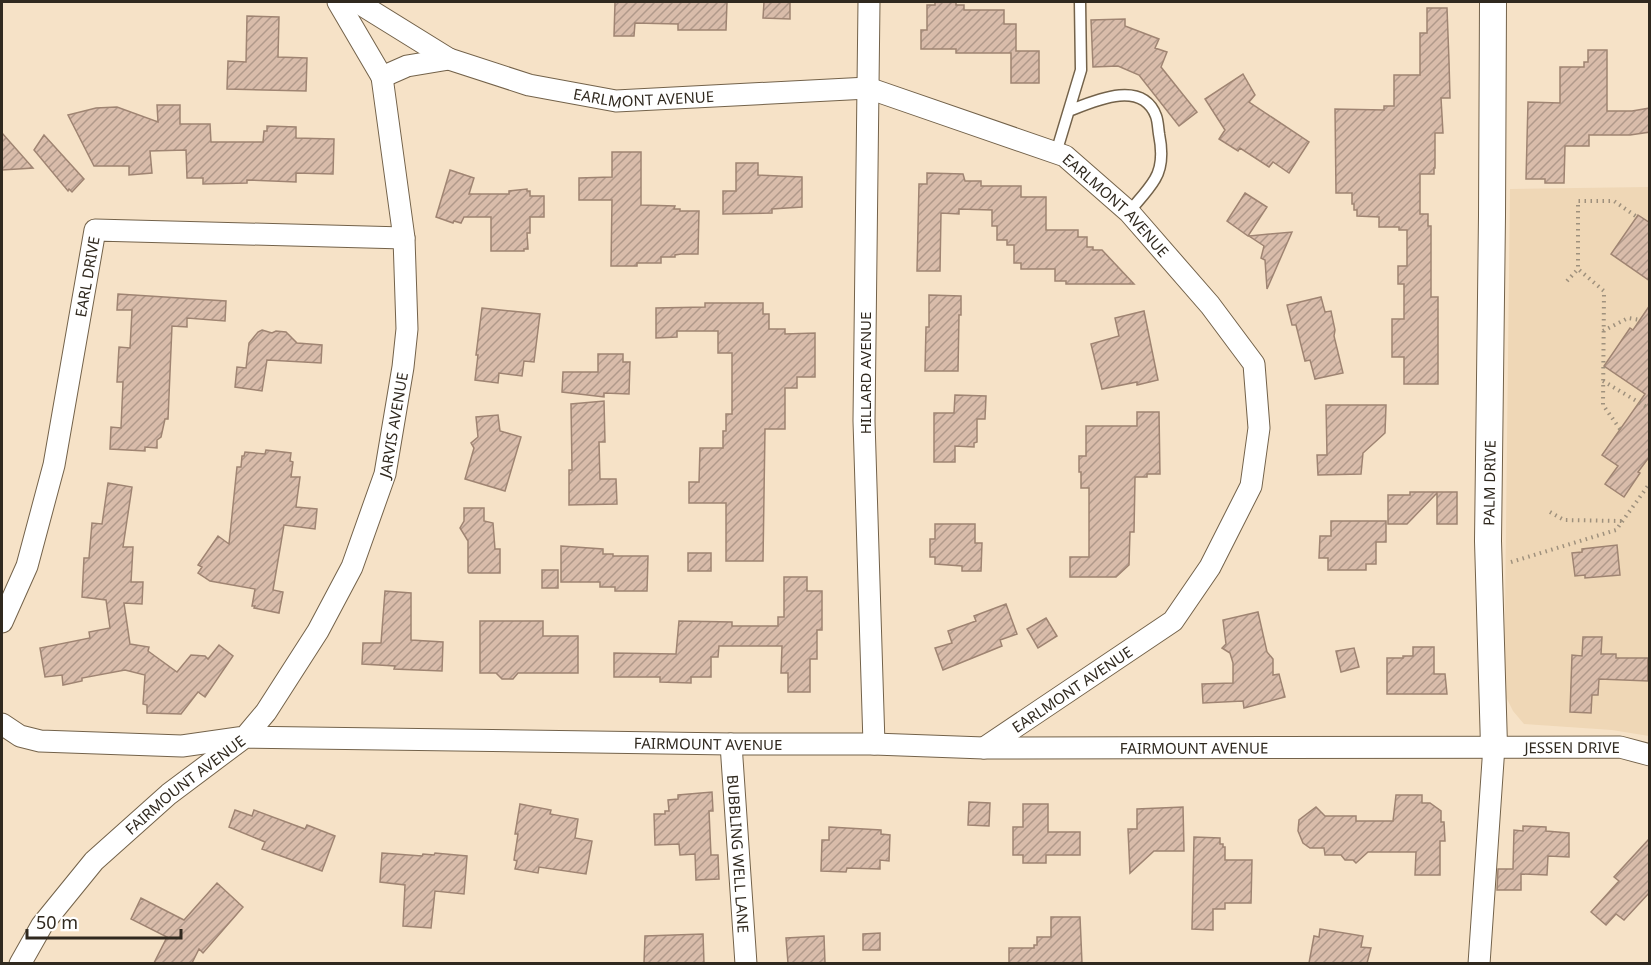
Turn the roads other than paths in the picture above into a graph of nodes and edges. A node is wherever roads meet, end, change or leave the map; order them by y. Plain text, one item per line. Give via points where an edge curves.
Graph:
1 (338, 2) edge
2 (357, 2) edge
3 (869, 2) edge
4 (1080, 2) edge
5 (1492, 2) edge
6 (448, 59) junction
7 (382, 77) junction
8 (868, 88) junction
9 (1069, 111) junction
10 (1056, 153) junction
11 (1129, 213) junction
12 (404, 238) junction
13 (2, 622) edge
14 (2, 724) edge
15 (245, 737) junction
16 (731, 744) junction
17 (874, 744) junction
18 (1494, 746) junction
19 (984, 748) junction
20 (1650, 755) edge
21 (20, 963) edge
22 (746, 963) edge
23 (1479, 963) edge

1 - 7 street
2 - 6 street
3 - 8 street, HILLARD AVENUE
4 - 9 lane via 1081,70
5 - 18 street, PALM DRIVE via 1488,541
6 - 7 street, EARLMONT AVENUE via 406,66
6 - 8 street, EARLMONT AVENUE via 529,86 616,101
7 - 12 street, JARVIS AVENUE
8 - 10 street, EARLMONT AVENUE
8 - 17 street, HILLARD AVENUE via 864,421
9 - 10 lane
9 - 11 lane via 1123,95 1144,100 1156,114 1161,162 1155,179
10 - 11 street, EARLMONT AVENUE via 1065,156
11 - 19 street, EARLMONT AVENUE via 1210,305 1254,364 1259,428 1251,486 1210,567 1173,621
12 - 13 street, EARL DRIVE via 95,230 54,465 27,566
12 - 15 street, JARVIS AVENUE via 407,329 385,474 352,567 318,630 266,712
14 - 15 street via 40,741 182,746
15 - 16 street, FAIRMOUNT AVENUE
15 - 21 street, FAIRMOUNT AVENUE via 169,794 94,861 42,925
16 - 17 street, FAIRMOUNT AVENUE
16 - 22 street, BUBBLING WELL LANE
17 - 19 street, FAIRMOUNT AVENUE
18 - 19 street, FAIRMOUNT AVENUE
18 - 20 street, JESSEN DRIVE via 1620,747
18 - 23 street, PALM DRIVE

